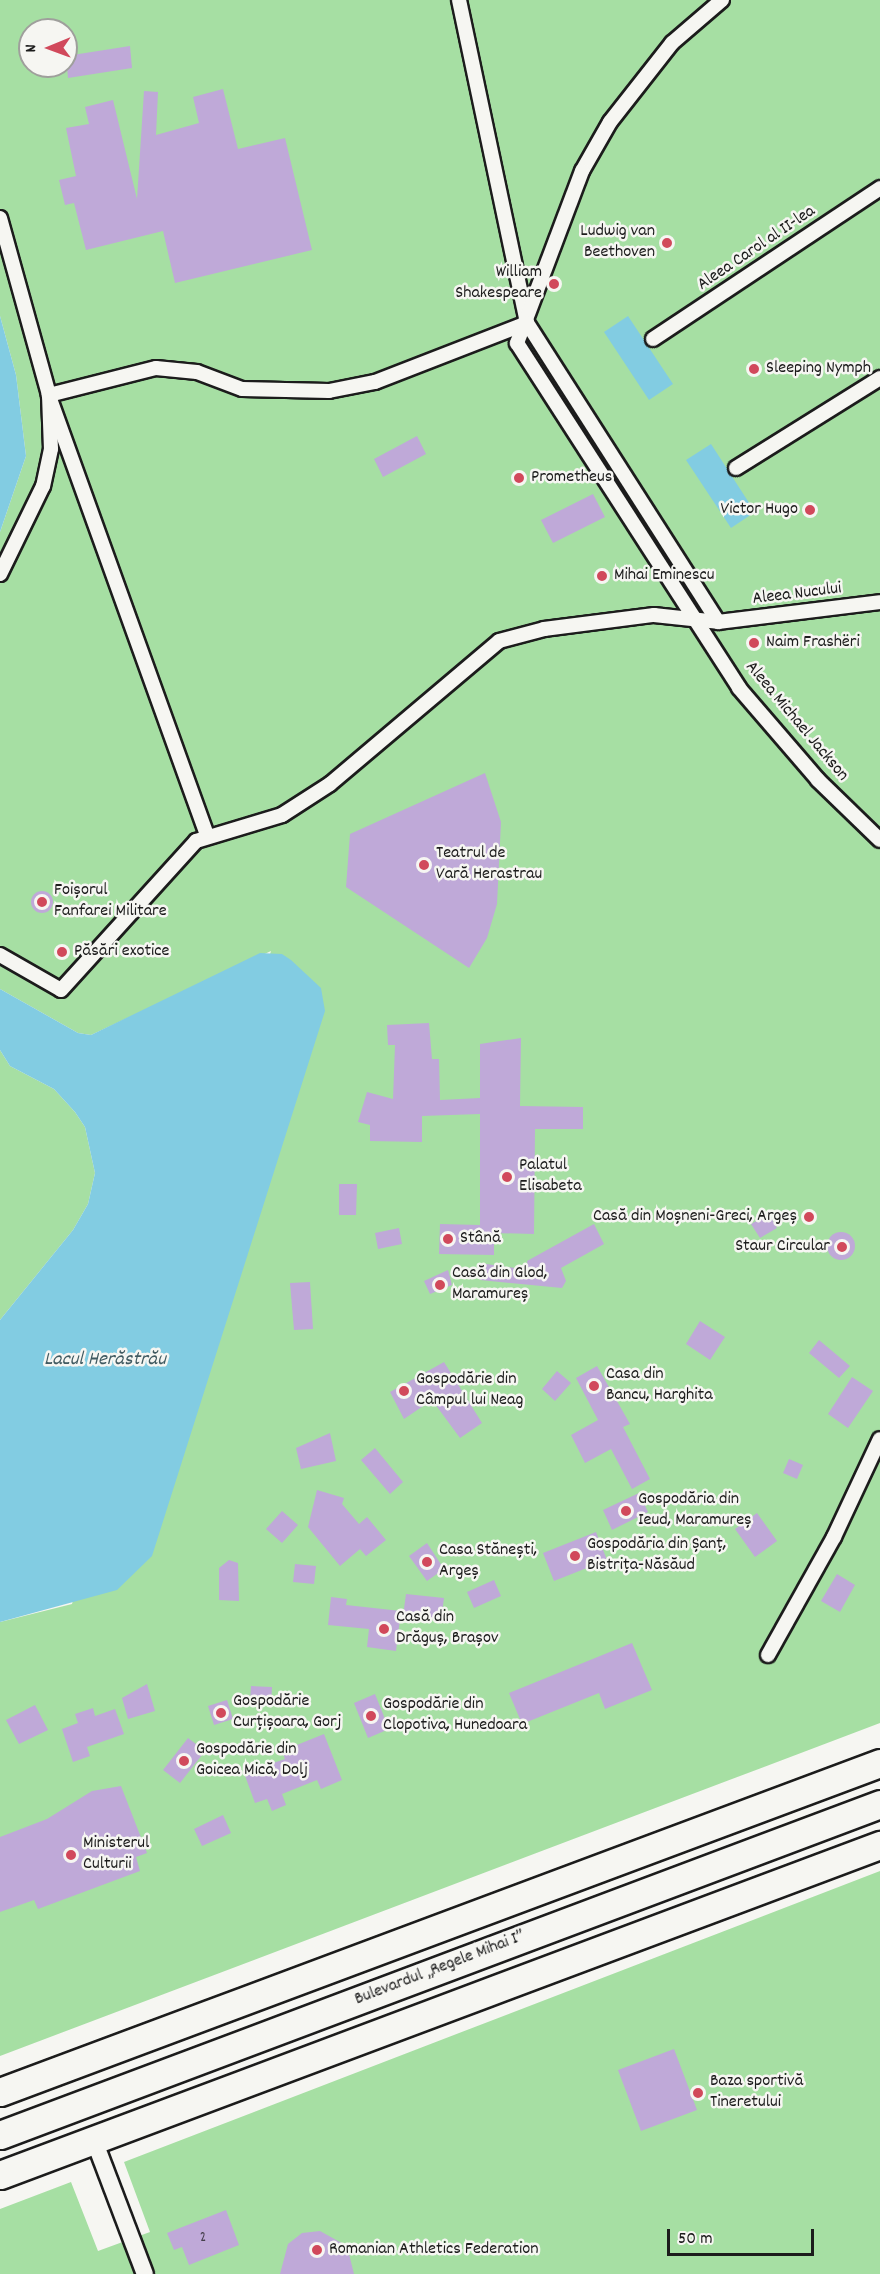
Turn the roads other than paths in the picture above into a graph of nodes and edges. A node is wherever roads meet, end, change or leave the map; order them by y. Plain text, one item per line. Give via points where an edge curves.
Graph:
1 (459, 0) edge
2 (722, 0) edge
3 (880, 188) edge
4 (0, 218) edge
5 (527, 323) junction
6 (653, 339) dead end
7 (880, 378) edge
8 (49, 395) junction
9 (736, 468) dead end
10 (0, 574) edge
11 (880, 602) edge
12 (694, 620) junction
13 (718, 622) junction
14 (207, 835) junction
15 (880, 840) edge
16 (0, 955) edge
17 (880, 1439) edge
18 (768, 1655) dead end
19 (880, 1763) edge
20 (880, 1804) edge
21 (880, 1845) edge
22 (0, 2092) edge
23 (0, 2135) edge
24 (94, 2140) junction
25 (0, 2175) edge
26 (145, 2274) edge

1 - 5 street
2 - 5 street via 672,43 610,122 582,171 532,295
3 - 6 street, Aleea Carol al II-lea
4 - 8 street
5 - 8 street via 375,382 329,391 242,389 197,372 156,368
5 - 12 street, Aleea Michael Jackson via 517,343
5 - 13 street
7 - 9 street
8 - 10 street via 49,465
8 - 14 street
11 - 13 street, Aleea Nucului
12 - 13 street, Aleea Nucului
12 - 14 street, Aleea Nucului via 654,615 544,629 499,641 347,773 282,814
12 - 15 street, Aleea Michael Jackson via 739,688 818,780
14 - 16 street via 188,847 61,990
17 - 18 street via 834,1537
19 - 22 main road
20 - 23 main road, Bulevardul „Regele Mihai I”
21 - 24 main road, Bulevardul „Regele Mihai I”
24 - 25 main road, Bulevardul „Regele Mihai I”
24 - 26 street

